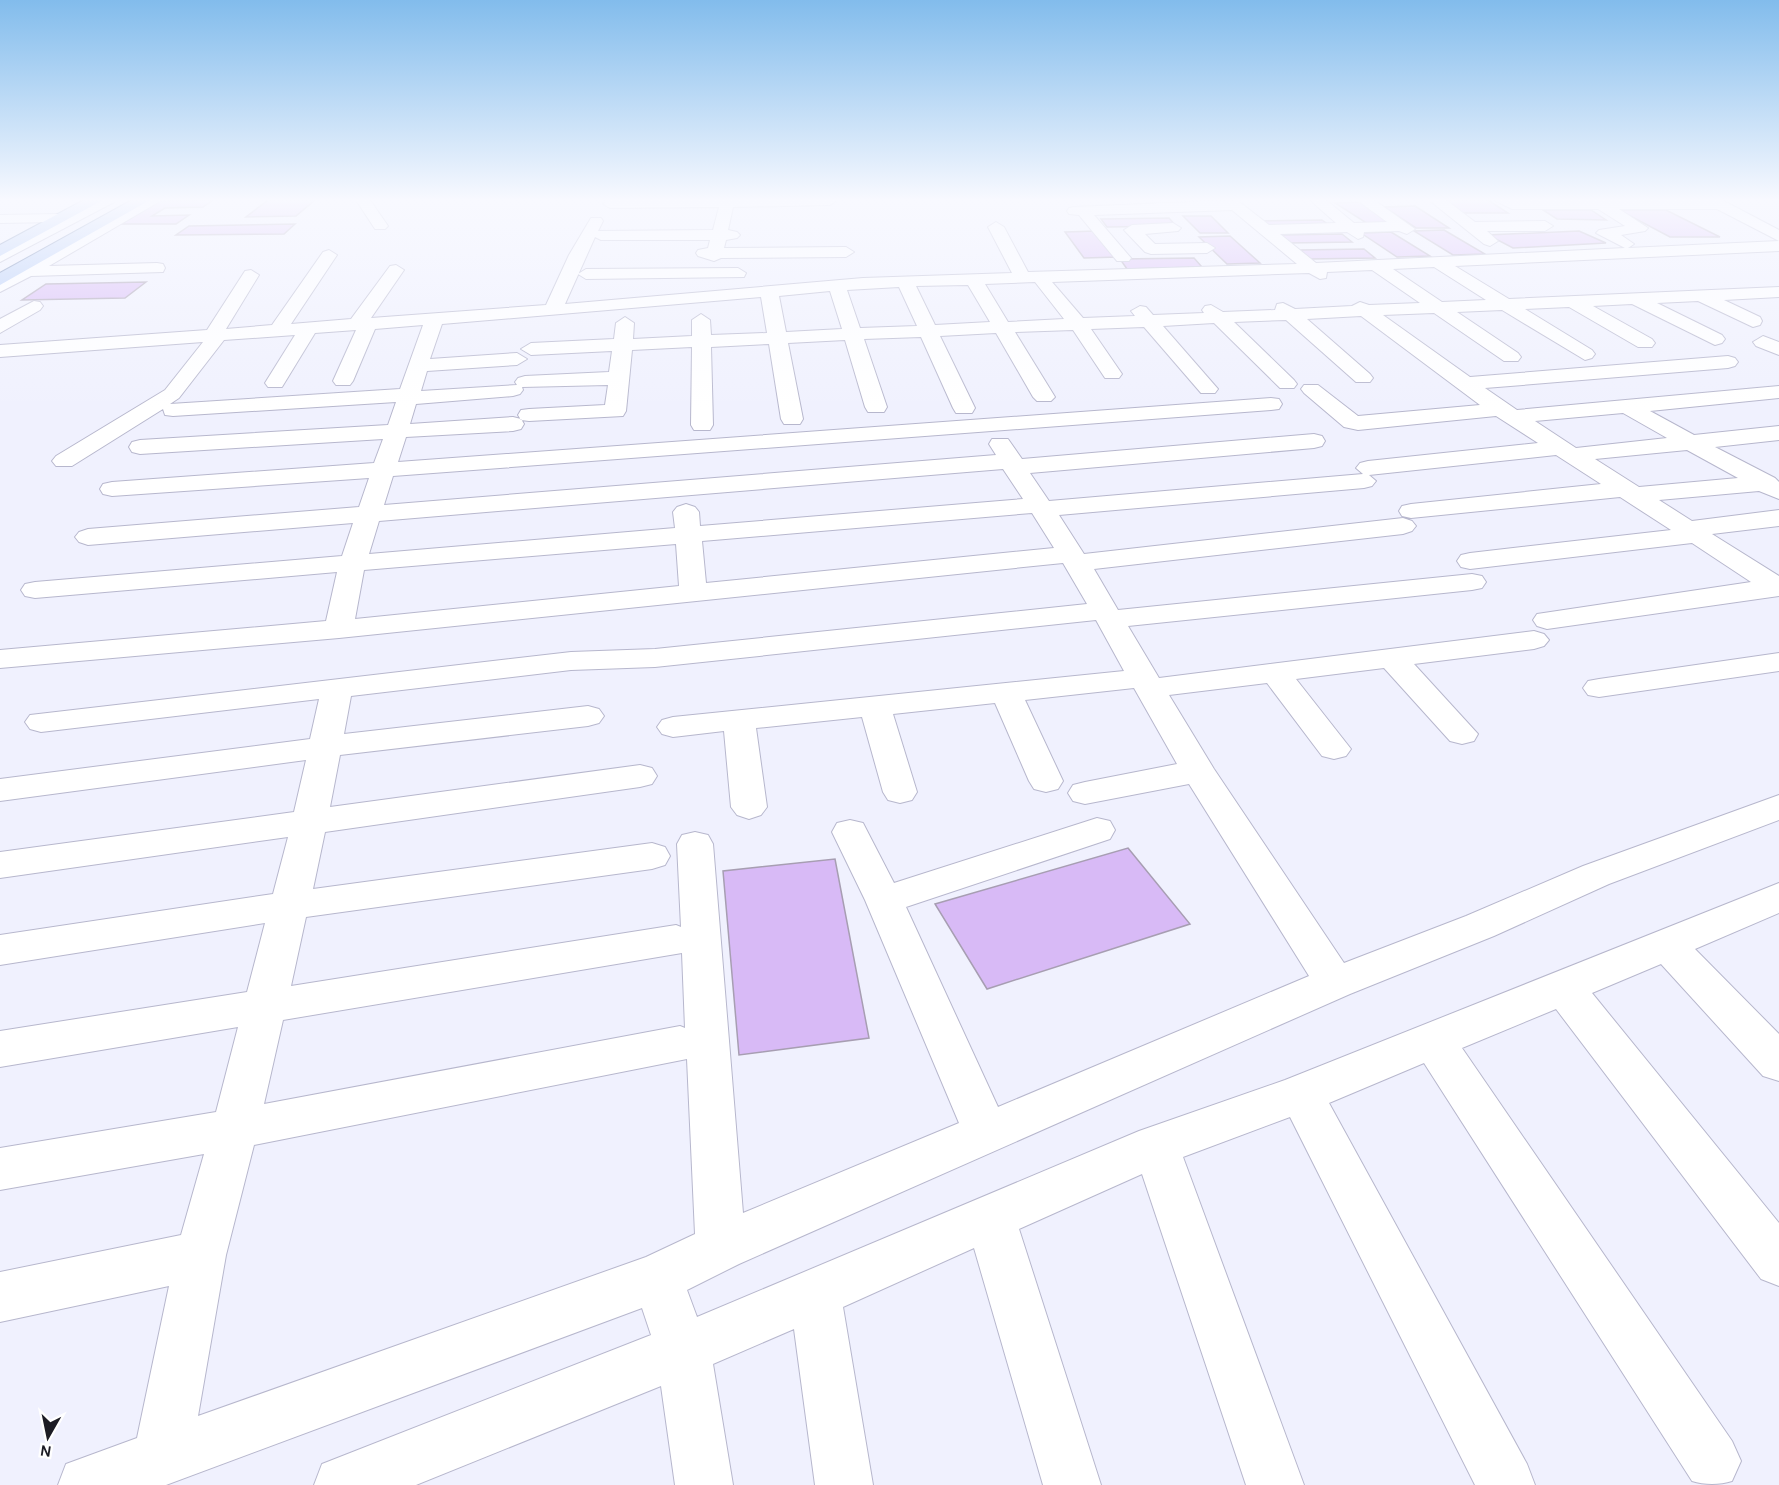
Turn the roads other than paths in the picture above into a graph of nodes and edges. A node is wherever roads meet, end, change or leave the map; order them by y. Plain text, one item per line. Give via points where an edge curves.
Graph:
1 (19, 269) edge
2 (32, 269) edge
3 (115, 269) edge
4 (319, 269) edge
5 (571, 269) edge
6 (710, 269) edge
7 (1026, 269) edge
8 (1260, 269) edge
9 (1315, 269) edge
10 (1393, 269) edge
11 (1448, 269) edge
12 (1519, 269) edge
13 (1580, 269) edge
14 (396, 270) dead end
15 (1232, 270) junction
16 (27, 272) junction
17 (709, 273) junction
18 (755, 273) dead end
19 (790, 273) dead end
20 (1171, 273) junction
21 (1587, 273) dead end
22 (586, 274) dead end
23 (251, 275) dead end
24 (1105, 275) junction
25 (1526, 275) dead end
26 (842, 278) junction
27 (1032, 278) junction
28 (973, 279) junction
29 (1730, 279) dead end
30 (0, 280) edge
31 (1669, 280) dead end
32 (905, 281) junction
33 (1607, 283) dead end
34 (1544, 286) dead end
35 (0, 287) edge
36 (769, 290) junction
37 (1770, 293) edge
38 (701, 296) junction
39 (1700, 296) junction
40 (1637, 299) junction
41 (1573, 302) junction
42 (1779, 302) edge
43 (626, 303) junction
44 (34, 306) dead end
45 (1506, 306) junction
46 (1438, 309) junction
47 (553, 310) junction
48 (1366, 312) junction
49 (1291, 315) junction
50 (1220, 318) junction
51 (1150, 321) junction
52 (1754, 321) dead end
53 (362, 324) junction
54 (1078, 324) junction
55 (0, 327) edge
56 (309, 328) junction
57 (431, 328) junction
58 (1002, 328) junction
59 (278, 330) junction
60 (930, 331) junction
61 (492, 333) dead end
62 (216, 335) junction
63 (855, 335) junction
64 (778, 338) junction
65 (1714, 339) dead end
66 (701, 341) junction
67 (1644, 343) dead end
68 (1692, 344) dead end
69 (624, 345) junction
70 (0, 351) edge
71 (1585, 354) dead end
72 (1511, 357) dead end
73 (1728, 362) junction
74 (418, 366) junction
75 (1112, 374) dead end
76 (1573, 376) junction
77 (620, 378) junction
78 (1363, 378) dead end
79 (343, 381) dead end
80 (274, 383) dead end
81 (1287, 384) dead end
82 (1464, 384) junction
83 (1779, 387) edge
84 (1208, 389) dead end
85 (1311, 389) dead end
86 (1779, 392) edge
87 (408, 397) junction
88 (1044, 397) dead end
89 (1271, 404) dead end
90 (1627, 406) junction
91 (876, 407) dead end
92 (964, 408) dead end
93 (173, 410) dead end
94 (1507, 413) junction
95 (792, 419) dead end
96 (702, 425) dead end
97 (989, 427) junction
98 (396, 431) junction
99 (1779, 433) edge
100 (1314, 441) dead end
101 (1693, 443) junction
102 (140, 447) dead end
103 (678, 447) junction
104 (1566, 451) junction
105 (64, 461) dead end
106 (1013, 464) junction
107 (385, 469) junction
108 (1774, 486) edge
109 (684, 487) junction
110 (112, 489) dead end
111 (1630, 492) junction
112 (1040, 507) junction
113 (370, 513) junction
114 (1779, 518) edge
115 (1692, 532) junction
116 (689, 534) junction
117 (88, 537) dead end
118 (1074, 559) junction
119 (352, 565) junction
120 (1778, 587) edge
121 (35, 590) dead end
122 (693, 592) junction
123 (1108, 615) junction
124 (339, 629) junction
125 (1392, 658) junction
126 (0, 659) edge
127 (1779, 662) edge
128 (1275, 672) junction
129 (1148, 683) junction
130 (337, 687) junction
131 (1599, 688) dead end
132 (1006, 693) junction
133 (875, 706) junction
134 (588, 716) dead end
135 (739, 721) junction
136 (41, 722) dead end
137 (673, 727) dead end
138 (1462, 734) dead end
139 (324, 747) junction
140 (1334, 748) dead end
141 (1198, 771) junction
142 (640, 776) dead end
143 (1046, 781) dead end
144 (0, 790) edge
145 (900, 792) dead end
146 (1085, 793) dead end
147 (749, 807) dead end
148 (1779, 807) edge
149 (310, 821) junction
150 (1097, 830) dead end
151 (850, 832) dead end
152 (695, 844) dead end
153 (652, 855) dead end
154 (0, 865) edge
155 (1778, 899) edge
156 (884, 900) junction
157 (288, 906) junction
158 (676, 940) dead end
159 (1667, 945) junction
160 (0, 950) edge
161 (1335, 983) junction
162 (1564, 988) junction
163 (264, 1007) junction
164 (1431, 1039) junction
165 (680, 1044) dead end
166 (0, 1050) edge
167 (1779, 1063) edge
168 (1301, 1094) junction
169 (235, 1129) junction
170 (987, 1133) junction
171 (1156, 1146) junction
172 (0, 1169) edge
173 (990, 1217) junction
174 (721, 1247) junction
175 (201, 1255) junction
176 (1779, 1262) edge
177 (657, 1278) junction
178 (814, 1293) junction
179 (0, 1297) edge
180 (683, 1350) junction
181 (162, 1457) junction
182 (1712, 1461) dead end
183 (87, 1485) edge
184 (343, 1485) edge
185 (704, 1485) edge
186 (844, 1485) edge
187 (1072, 1485) edge
188 (1275, 1485) edge
189 (1506, 1485) edge

1 - 30 main road
2 - 16 street
3 - 16 street
4 - 59 street
5 - 47 street
6 - 17 street
7 - 27 street
8 - 15 street
9 - 48 street
10 - 46 street
11 - 45 street
12 - 25 street
13 - 21 street
14 - 53 street
15 - 20 street
15 - 49 street
16 - 35 street
17 - 18 street
17 - 22 street
17 - 38 street
19 - 26 street
20 - 24 street
20 - 50 street
23 - 62 street
24 - 27 street
24 - 51 street
26 - 32 street
26 - 36 street
26 - 63 street
27 - 28 street
27 - 54 street
28 - 32 street
28 - 58 street
29 - 37 street
31 - 39 street
32 - 60 street
33 - 40 street
34 - 41 street
36 - 38 street
36 - 64 street
37 - 39 street
37 - 42 street
38 - 43 street
38 - 66 street
39 - 40 street
39 - 52 street
40 - 41 street
40 - 65 street
41 - 45 street
41 - 67 street
43 - 47 street
43 - 69 street
44 - 55 street
45 - 46 street
45 - 71 street
46 - 48 street
46 - 72 street
47 - 57 street
48 - 49 street
48 - 82 street
49 - 50 street
49 - 78 street
50 - 51 street
50 - 81 street
51 - 54 street
51 - 84 street
53 - 56 street
53 - 57 street
53 - 79 street
54 - 58 street
54 - 75 street
56 - 59 street
56 - 80 street
57 - 61 street
57 - 74 street
58 - 60 street
58 - 88 street
59 - 62 street
60 - 63 street
60 - 92 street
62 - 70 street
62 - 105 street via 172,394
63 - 64 street
63 - 91 street
64 - 66 street
64 - 95 street
66 - 69 street
66 - 96 street
68 - 73 street
69 - 74 street
69 - 77 street
73 - 76 street
73 - 83 street
74 - 87 street
76 - 82 street
76 - 90 street
77 - 87 street
77 - 98 street via 613,411
82 - 94 street
85 - 94 street via 1358,423
86 - 90 street
87 - 93 street
87 - 98 street
89 - 97 street
90 - 94 street
90 - 101 street
94 - 104 street
97 - 103 street
97 - 106 street
98 - 102 street
98 - 107 street
99 - 101 street
100 - 106 street
101 - 104 street
101 - 108 street
103 - 107 street
103 - 109 street
104 - 111 street
104 - 112 street
106 - 109 street
106 - 112 street
107 - 110 street
107 - 113 street
108 - 111 street
109 - 113 street
109 - 116 street
111 - 115 street
111 - 118 street
112 - 116 street
112 - 118 street
113 - 117 street
113 - 119 street
114 - 115 street
115 - 120 street
115 - 123 street via 1471,571
116 - 119 street
116 - 122 street
118 - 122 street
118 - 123 street
119 - 121 street
119 - 124 street
120 - 125 street
122 - 124 street
123 - 129 street
123 - 130 street via 655,658 571,661
124 - 126 street
125 - 128 street
125 - 138 street
127 - 131 street
128 - 129 street
128 - 140 street
129 - 132 street
129 - 141 street
130 - 136 street
130 - 139 street
132 - 133 street
132 - 143 street
133 - 135 street
133 - 145 street
134 - 139 street
135 - 137 street
135 - 147 street
139 - 144 street
139 - 149 street
141 - 146 street
141 - 161 street
142 - 149 street
148 - 161 street via 1596,875
149 - 154 street
149 - 157 street
150 - 156 street
151 - 156 street
152 - 174 street
153 - 157 street
155 - 159 street
156 - 170 street
157 - 160 street
157 - 163 street
158 - 163 street
159 - 162 street
159 - 167 street
161 - 170 street
162 - 164 street
162 - 176 street
163 - 166 street
163 - 169 street
164 - 168 street
164 - 182 street
165 - 169 street
168 - 171 street
168 - 189 street
169 - 172 street
169 - 175 street
170 - 174 street
171 - 173 street
171 - 188 street
173 - 178 street
173 - 187 street
174 - 177 street
175 - 179 street
175 - 181 street
177 - 180 street
177 - 181 street
178 - 180 street
178 - 186 street
180 - 184 street
180 - 185 street
181 - 183 street

